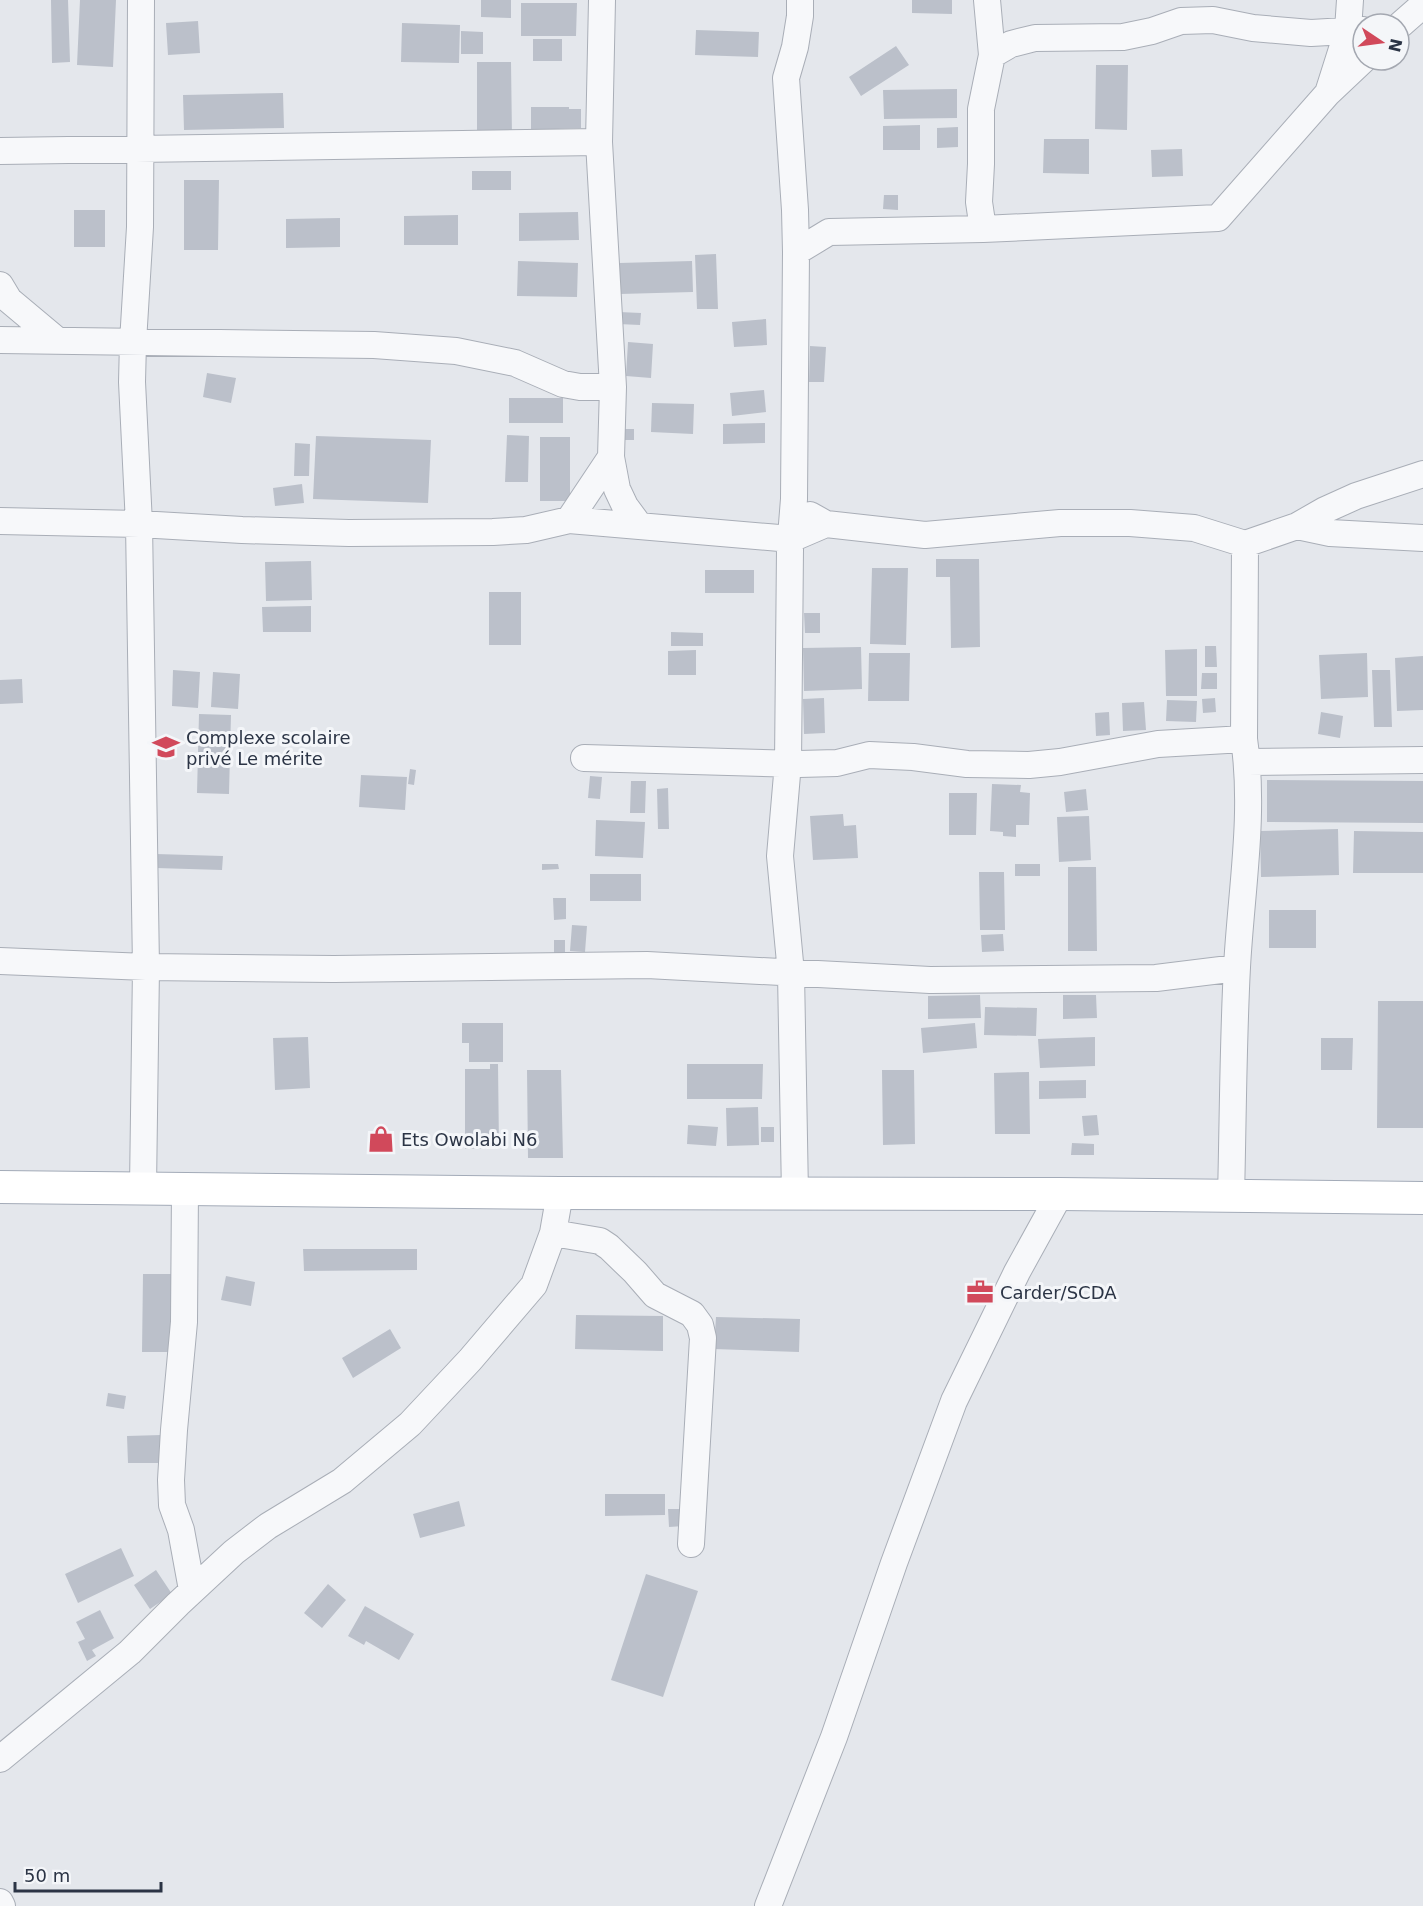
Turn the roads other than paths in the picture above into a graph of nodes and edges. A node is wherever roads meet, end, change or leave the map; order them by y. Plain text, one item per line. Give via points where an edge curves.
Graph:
1 (141, 0) edge
2 (602, 0) edge
3 (800, 0) edge
4 (987, 0) edge
5 (1423, 5) edge
6 (1181, 11) edge
7 (1411, 16) edge
8 (1351, 30) edge
9 (1351, 39) edge
10 (992, 55) junction
11 (1351, 71) edge
12 (1328, 93) junction
13 (599, 142) junction
14 (140, 150) junction
15 (0, 151) edge
16 (979, 202) junction
17 (795, 210) junction
18 (954, 228) junction
19 (983, 229) junction
20 (829, 232) junction
21 (796, 252) junction
22 (0, 285) edge
23 (0, 340) edge
24 (58, 341) junction
25 (133, 342) junction
26 (613, 387) junction
27 (611, 456) junction
28 (1423, 474) edge
29 (795, 500) junction
30 (569, 520) junction
31 (0, 521) edge
32 (139, 524) junction
33 (826, 524) junction
34 (639, 525) junction
35 (1297, 526) junction
36 (791, 538) junction
37 (1423, 538) edge
38 (1245, 544) junction
39 (1246, 750) junction
40 (584, 758) dead end
41 (1423, 760) edge
42 (788, 764) junction
43 (0, 961) edge
44 (146, 967) junction
45 (1237, 968) junction
46 (791, 973) junction
47 (0, 1187) edge
48 (143, 1188) junction
49 (185, 1189) junction
50 (560, 1193) junction
51 (795, 1194) junction
52 (1060, 1194) junction
53 (1231, 1196) junction
54 (1423, 1198) edge
55 (554, 1233) junction
56 (691, 1544) dead end
57 (192, 1590) junction
58 (0, 1759) edge
59 (768, 1906) edge

1 - 14 street
2 - 13 street
3 - 17 street via 795,47 786,78
4 - 10 street
5 - 7 street
6 - 8 street via 1253,28 1311,33
6 - 10 street via 1152,31 1123,37 1035,38 1011,44
9 - 12 street
10 - 16 street via 981,109
11 - 12 street
12 - 19 street via 1218,218
13 - 14 street
13 - 26 street
14 - 15 street
14 - 25 street
16 - 18 street
16 - 19 street
17 - 20 street
17 - 21 street
18 - 19 street
18 - 20 street
20 - 21 street
21 - 29 street
22 - 24 street via 9,300
23 - 24 street
24 - 25 street
25 - 26 street via 374,345 456,351 515,363 563,384
25 - 32 street
26 - 27 street
27 - 30 street
27 - 34 street via 617,489
28 - 35 street via 1356,496
29 - 33 street via 813,518
29 - 36 street
30 - 32 street via 526,530 493,532 313,532
30 - 34 street
31 - 32 street
32 - 44 street
33 - 36 street
33 - 38 street via 925,535 1060,523 1130,524 1194,528
34 - 36 street
35 - 37 street via 1330,534
35 - 38 street
36 - 42 street
38 - 39 street
39 - 41 street
39 - 42 street via 1158,744 1029,765 869,755 837,763
39 - 45 street via 1247,845
40 - 42 street
42 - 46 street via 780,856
43 - 44 street
44 - 46 street via 442,969 647,965
44 - 48 street
45 - 46 street via 1156,978 930,980
45 - 53 street
46 - 51 street
47 - 48 main road
48 - 49 main road
49 - 50 main road
49 - 57 street via 184,1322 171,1480 172,1505 181,1530
50 - 51 main road
50 - 55 street
51 - 52 main road
52 - 53 main road
52 - 59 street via 954,1401 834,1737
53 - 54 main road
55 - 56 street via 600,1241 655,1295 692,1314 700,1325 703,1338
55 - 57 street via 534,1285 410,1424 342,1481 242,1545
57 - 58 street via 130,1652

